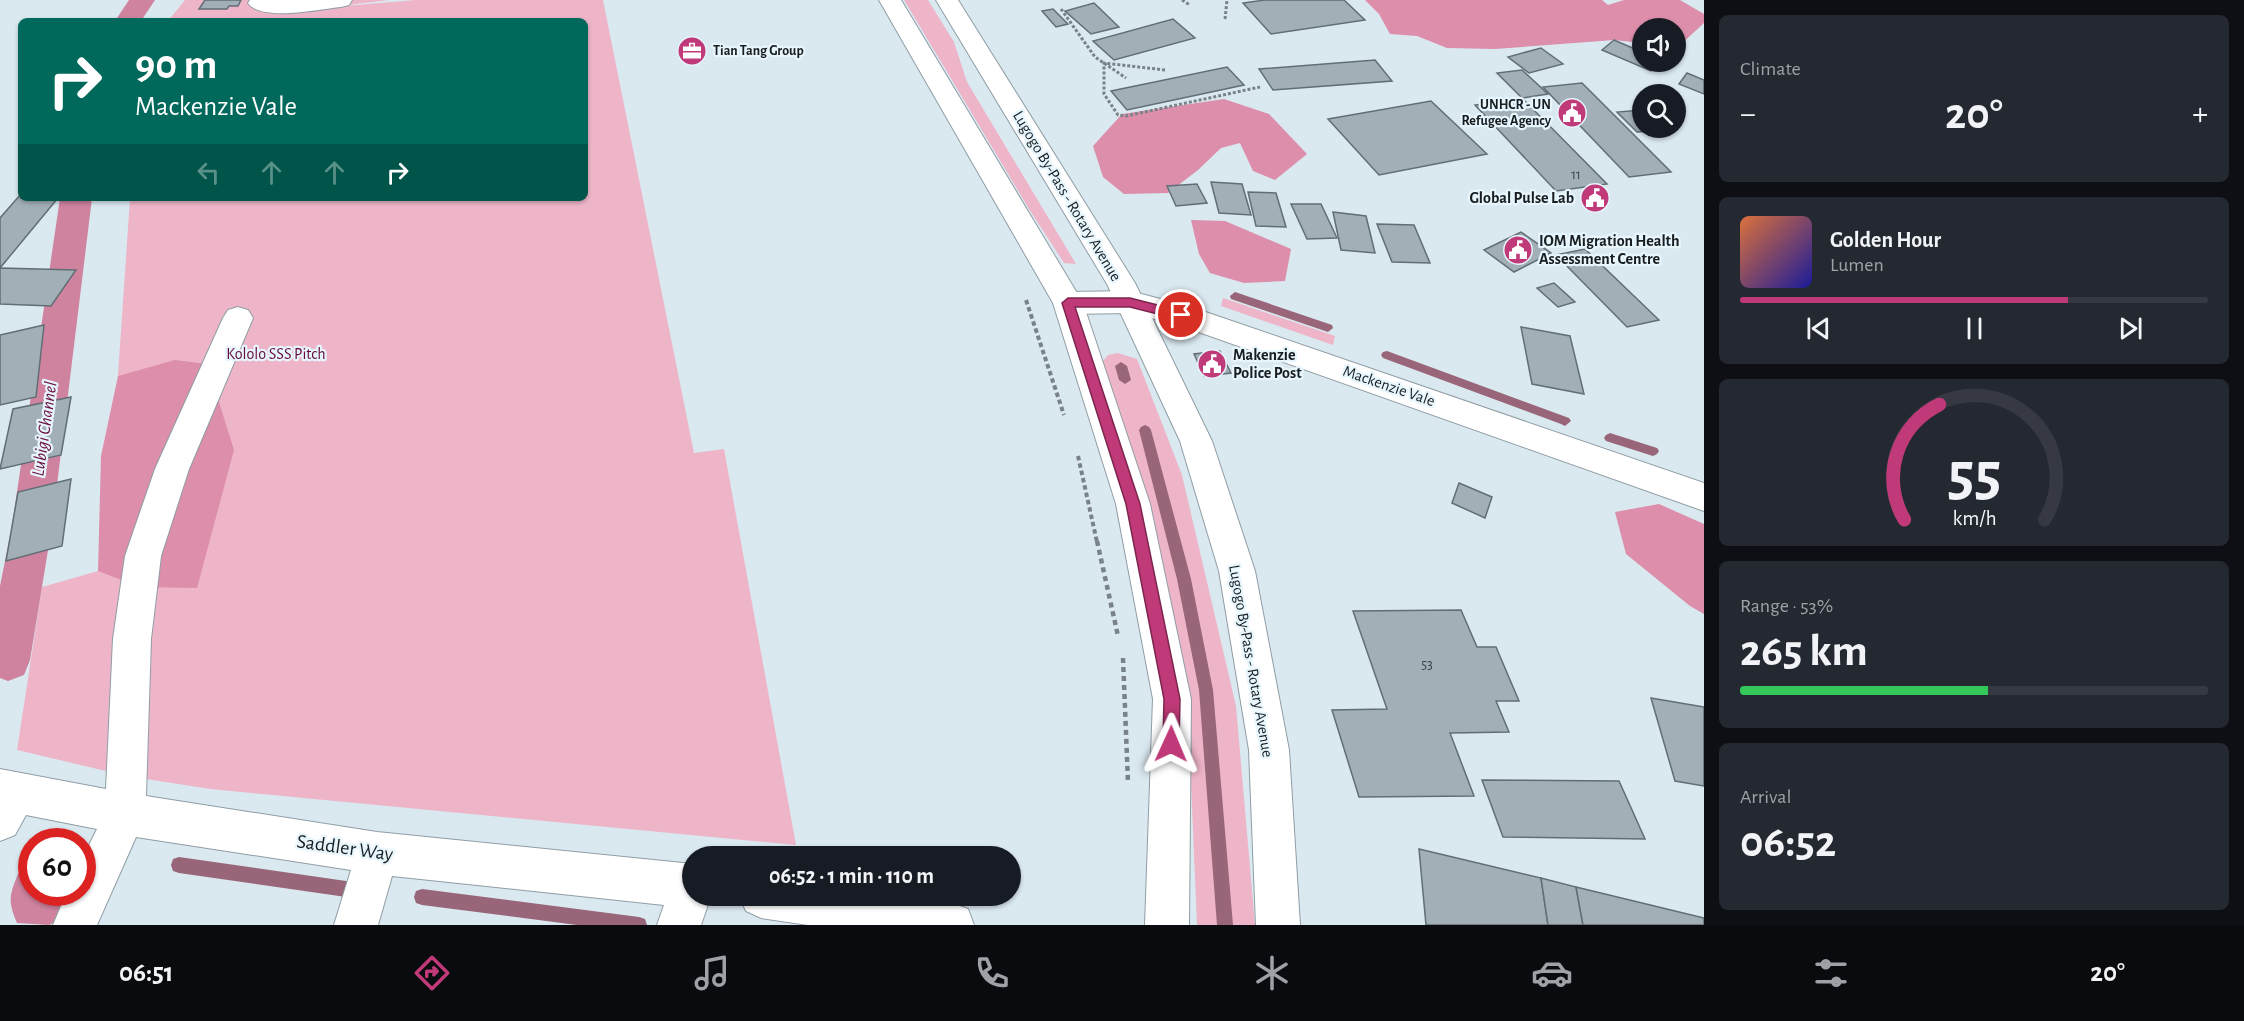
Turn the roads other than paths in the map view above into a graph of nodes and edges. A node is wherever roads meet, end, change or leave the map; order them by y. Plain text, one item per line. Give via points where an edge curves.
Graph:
1 (261, 0) edge
2 (341, 0) edge
3 (890, 0) edge
4 (947, 0) edge
5 (1130, 302) junction
6 (1068, 303) junction
7 (238, 318) dead end
8 (1704, 497) edge
9 (5, 801) edge
10 (125, 814) junction
11 (377, 854) junction
12 (682, 885) edge
13 (686, 906) edge
14 (812, 906) edge
15 (873, 918) edge
16 (75, 925) edge
17 (356, 925) edge
18 (679, 925) edge
19 (952, 925) edge
20 (1167, 925) edge
21 (1278, 925) edge

1 - 2 main road via 259,3 267,8
3 - 6 main road
4 - 5 main road, Lugogo By-Pass - Rotary Avenue
5 - 6 main road, Mackenzie Vale
5 - 8 main road, Mackenzie Vale via 1321,362
5 - 21 main road, Lugogo By-Pass - Rotary Avenue via 1196,441 1237,572 1269,750
6 - 20 main road via 1133,504 1172,699
7 - 10 main road via 172,469 143,556 132,639
9 - 10 main road, Saddler Way
10 - 11 main road, Saddler Way
10 - 16 main road
11 - 12 main road, Saddler Way
11 - 17 main road
13 - 18 main road
14 - 15 main road
15 - 19 main road

